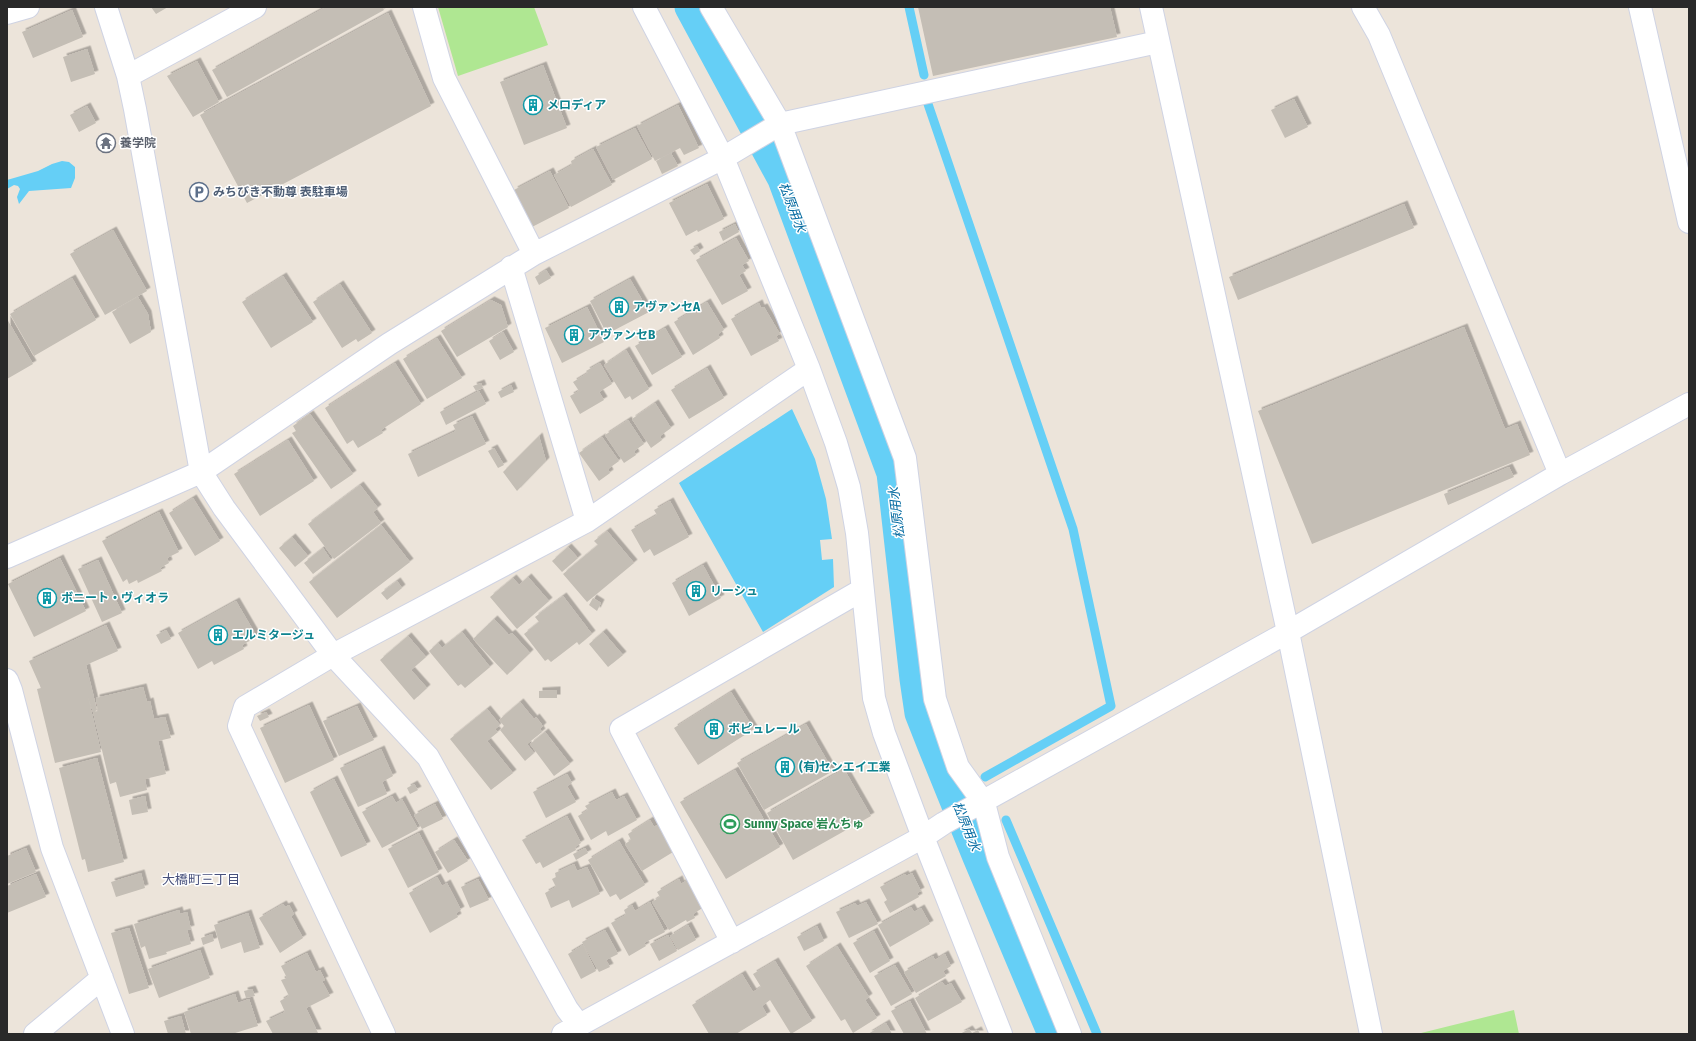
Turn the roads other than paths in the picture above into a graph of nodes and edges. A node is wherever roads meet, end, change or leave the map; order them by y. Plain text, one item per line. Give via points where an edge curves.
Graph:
1 (28, 7) edge
2 (106, 7) edge
3 (255, 7) edge
4 (424, 7) edge
5 (644, 7) edge
6 (711, 7) edge
7 (1152, 7) edge
8 (1363, 7) edge
9 (1640, 7) edge
10 (7, 13) edge
11 (1158, 42) junction
12 (128, 76) junction
13 (775, 127) junction
14 (723, 158) junction
15 (1689, 222) edge
16 (534, 254) junction
17 (511, 267) junction
18 (809, 369) junction
19 (1689, 404) edge
20 (201, 472) junction
21 (1560, 474) junction
22 (587, 521) junction
23 (7, 557) edge
24 (862, 590) junction
25 (1288, 632) junction
26 (333, 655) junction
27 (7, 680) edge
28 (977, 806) junction
29 (923, 837) junction
30 (732, 942) junction
31 (102, 978) junction
32 (571, 1030) edge
33 (35, 1034) edge
34 (122, 1034) edge
35 (384, 1034) edge
36 (1001, 1034) edge
37 (1070, 1034) edge
38 (1371, 1034) edge

1 - 10 street
2 - 12 street
3 - 12 street
4 - 16 street via 444,78
5 - 14 street
6 - 13 street
7 - 11 street
8 - 21 street via 1379,35
9 - 15 street
11 - 13 street
11 - 25 street
12 - 20 street
13 - 14 street
13 - 28 street via 905,458 935,699 958,767
14 - 16 street
14 - 18 street
16 - 17 street
17 - 20 street via 389,344
17 - 22 street
18 - 22 street
18 - 24 street via 836,442 849,487 857,533
19 - 21 street
20 - 23 street
20 - 26 street via 224,508
21 - 25 street
22 - 26 street
24 - 29 street via 874,698 884,733
24 - 30 street via 621,729
25 - 28 street
25 - 38 street
26 - 32 street via 428,757 567,1009
26 - 35 street via 246,707 239,726
27 - 31 street via 52,848
28 - 29 street
28 - 37 street
29 - 30 street
29 - 36 street
30 - 32 street
31 - 33 street
31 - 34 street

